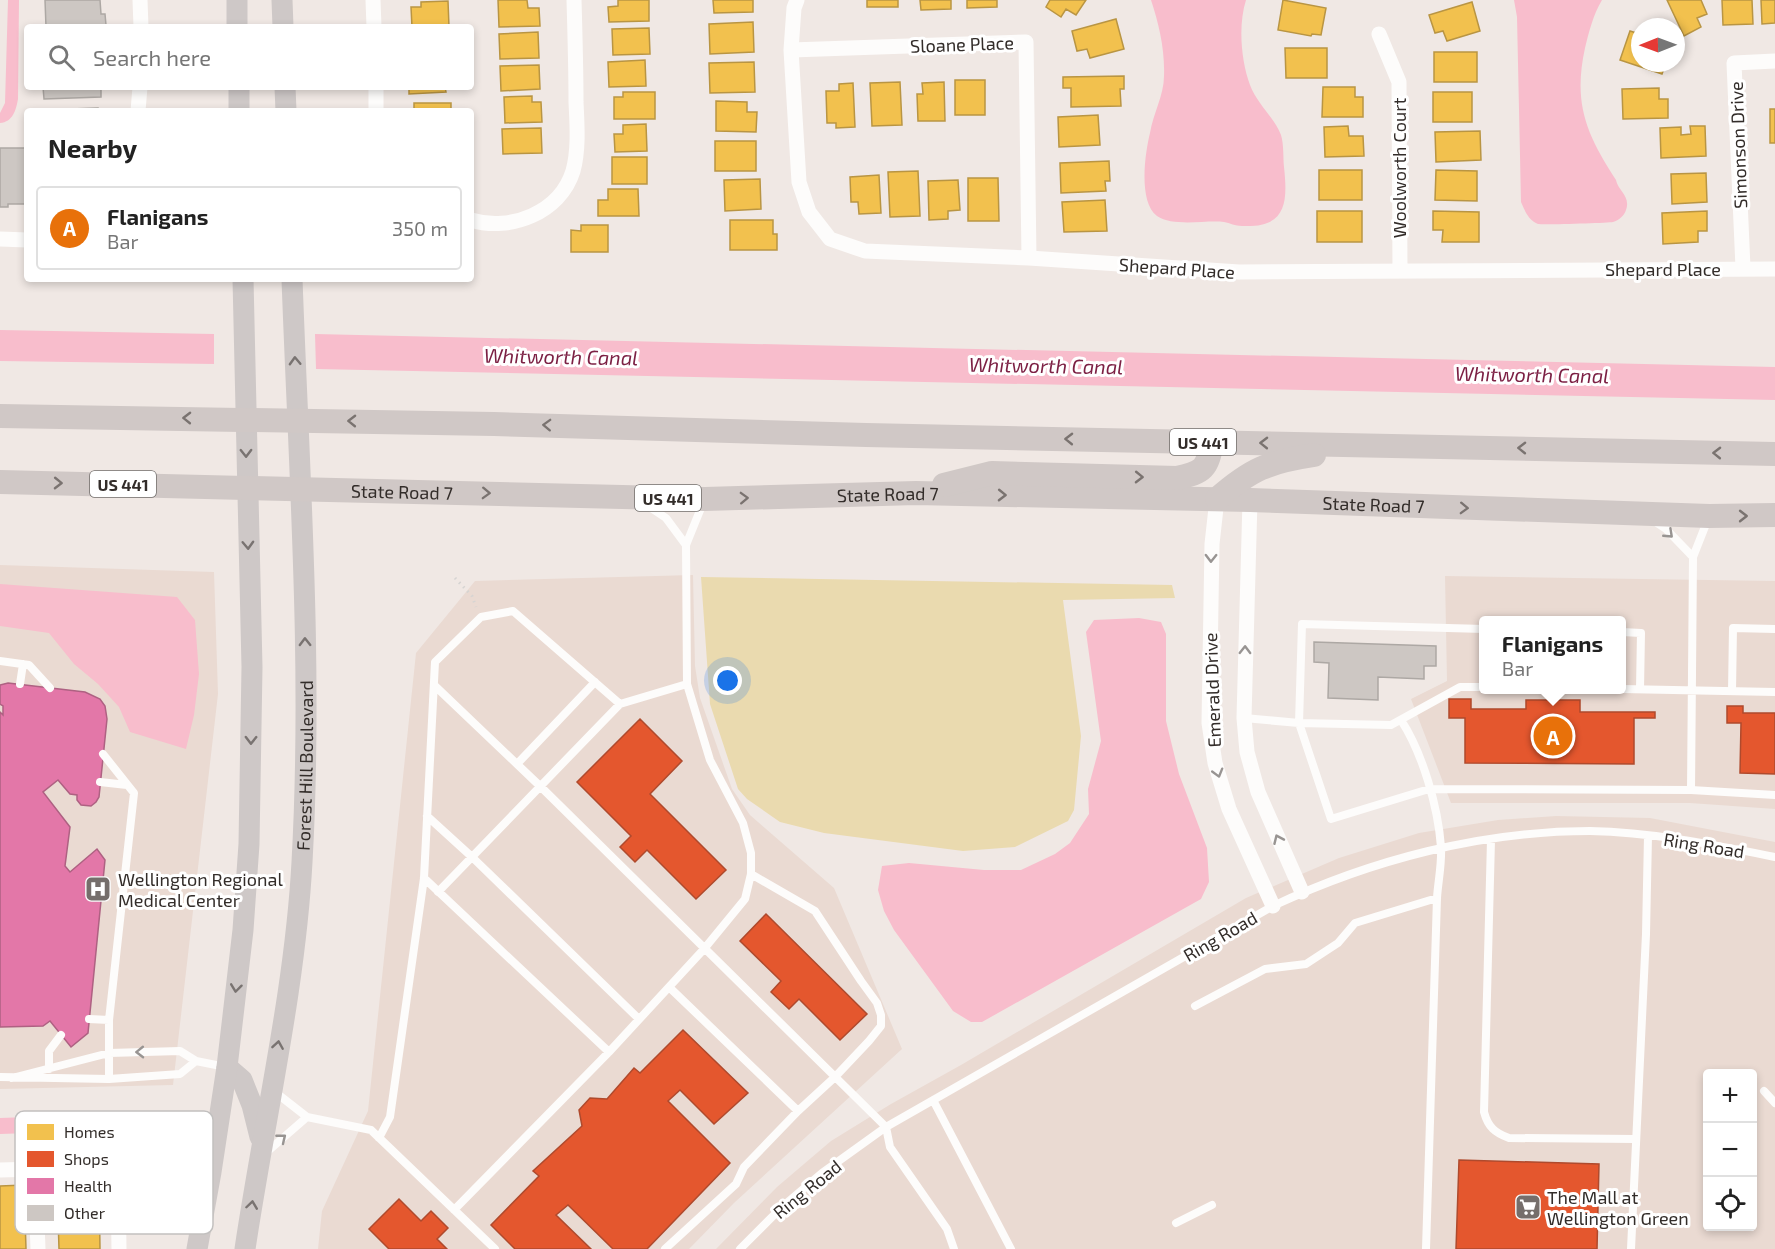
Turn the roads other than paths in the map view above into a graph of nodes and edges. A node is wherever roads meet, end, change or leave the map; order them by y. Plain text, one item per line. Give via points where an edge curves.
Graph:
1 (140, 0) edge
2 (237, 0) edge
3 (282, 0) edge
4 (373, 0) edge
5 (574, 0) edge
6 (797, 0) edge
7 (141, 24) edge
8 (237, 24) edge
9 (283, 24) edge
10 (374, 24) edge
11 (1379, 34) dead end
12 (791, 50) junction
13 (1775, 61) edge
14 (140, 90) edge
15 (239, 90) edge
16 (285, 90) edge
17 (376, 90) edge
18 (138, 108) edge
19 (239, 108) edge
20 (286, 108) edge
21 (376, 108) edge
22 (474, 220) edge
23 (0, 239) edge
24 (24, 240) edge
25 (1029, 258) junction
26 (1743, 268) junction
27 (1775, 269) edge
28 (1400, 271) junction
29 (243, 282) edge
30 (292, 282) edge
31 (0, 416) edge
32 (246, 419) junction
33 (297, 420) junction
34 (1212, 442) junction
35 (1384, 445) junction
36 (1775, 454) edge
37 (0, 482) edge
38 (246, 486) junction
39 (301, 488) junction
40 (916, 493) junction
41 (630, 497) junction
42 (705, 499) junction
43 (1217, 499) junction
44 (1250, 500) junction
45 (1644, 514) junction
46 (1775, 515) edge
47 (1709, 516) junction
48 (686, 545) junction
49 (1692, 557) junction
50 (1479, 629) edge
51 (1775, 629) edge
52 (1626, 632) edge
53 (0, 661) edge
54 (23, 664) junction
55 (595, 682) junction
56 (20, 684) dead end
57 (687, 684) junction
58 (434, 685) junction
59 (1479, 687) edge
60 (50, 688) dead end
61 (1626, 688) edge
62 (1640, 689) junction
63 (1690, 690) junction
64 (1732, 691) junction
65 (1775, 692) edge
66 (621, 704) junction
67 (1244, 718) junction
68 (1401, 720) junction
69 (1299, 723) junction
70 (103, 754) dead end
71 (517, 764) junction
72 (100, 782) dead end
73 (127, 785) junction
74 (541, 787) junction
75 (1429, 789) junction
76 (1691, 790) junction
77 (1775, 795) edge
78 (427, 816) junction
79 (1648, 836) junction
80 (1491, 840) junction
81 (1441, 849) junction
82 (472, 857) junction
83 (1775, 857) edge
84 (751, 874) junction
85 (424, 878) junction
86 (438, 892) junction
87 (1302, 892) junction
88 (1437, 898) junction
89 (1273, 906) junction
90 (704, 948) junction
91 (669, 987) junction
92 (1195, 1006) dead end
93 (89, 1019) dead end
94 (639, 1019) junction
95 (109, 1020) junction
96 (61, 1035) dead end
97 (609, 1052) junction
98 (109, 1053) junction
99 (196, 1061) junction
100 (226, 1067) junction
101 (49, 1069) junction
102 (0, 1077) edge
103 (835, 1077) junction
104 (12, 1078) junction
105 (109, 1079) junction
106 (272, 1090) junction
107 (1764, 1092) dead end
108 (933, 1100) junction
109 (1775, 1103) edge
110 (798, 1111) junction
111 (307, 1117) junction
112 (886, 1127) junction
113 (379, 1138) junction
114 (1635, 1139) junction
115 (260, 1153) junction
116 (213, 1164) edge
117 (0, 1170) edge
118 (15, 1170) edge
119 (1212, 1205) dead end
120 (454, 1210) junction
121 (1176, 1223) dead end
122 (37, 1234) edge
123 (119, 1234) edge
124 (200, 1234) edge
125 (38, 1249) edge
126 (119, 1249) edge
127 (197, 1249) edge
128 (245, 1249) edge
129 (495, 1249) edge
130 (665, 1249) edge
131 (740, 1249) edge
132 (954, 1249) edge
133 (1011, 1249) edge
134 (1426, 1249) edge
135 (1631, 1249) edge

1 - 7 street
2 - 8 main road
3 - 9 main road
4 - 10 street
5 - 22 street via 577,142 573,172 558,197 542,211 501,224
6 - 12 street, Shepard Place
11 - 28 street, Woolworth Court via 1399,82
12 - 25 street, Shepard Place via 799,182 809,212 830,239 865,251
12 - 25 street, Sloane Place via 1026,42
13 - 26 street, Simonson Drive via 1734,63
14 - 18 street
15 - 19 main road
16 - 20 main road
17 - 21 street
23 - 24 street
25 - 28 street, Shepard Place via 1239,272
26 - 27 street, Shepard Place
26 - 28 street, Shepard Place
29 - 32 main road
33 -> 30 main road, Forest Hill Boulevard
32 -> 31 main road, US 441
32 - 33 main road, US 441
32 -> 38 main road
34 -> 33 main road, US 441
33 - 39 main road, Forest Hill Boulevard
35 -> 34 main road, US 441
40 -> 34 main road via 992,473 1176,478 1196,474 1208,462
36 -> 35 main road, US 441
35 - 43 main road via 1281,460 1257,469
37 -> 38 main road, State Road 7 / US 441
38 - 39 main road, State Road 7 / US 441
38 -> 100 main road via 252,667 249,844
39 -> 41 main road, State Road 7 / US 441
106 -> 39 main road, Forest Hill Boulevard via 294,954 302,862 307,683
42 -> 40 main road, State Road 7 / US 441
40 -> 43 main road, State Road 7 / US 441
41 - 42 main road, State Road 7 / US 441
41 - 48 lane via 666,518
42 - 48 lane
43 - 44 main road, State Road 7 / US 441
43 -> 89 street, Emerald Drive via 1212,544 1209,723 1215,763 1229,808
44 -> 45 main road, State Road 7 / US 441
67 -> 44 street, Emerald Drive
45 - 47 main road, State Road 7 / US 441
45 -> 49 lane
47 -> 46 main road, State Road 7 / US 441
47 - 49 lane
48 - 57 lane
49 - 63 lane
50 - 69 lane via 1302,624
51 - 64 lane via 1733,628
52 - 62 lane via 1641,633
53 - 54 lane
54 - 56 lane
54 - 60 lane via 29,665
55 - 58 lane via 513,611 481,617 435,662
55 - 66 lane
55 - 71 lane
57 - 66 lane
57 - 84 lane via 710,760 743,823 752,853
58 - 71 lane
58 - 78 lane
59 - 68 lane via 1460,687
61 - 62 lane
62 - 63 lane
63 - 64 lane
63 - 76 lane
64 - 65 lane
66 - 74 lane
67 - 69 lane
87 -> 67 street, Emerald Drive via 1257,792
68 - 69 lane via 1391,725
68 - 75 lane
69 - 75 lane via 1331,819
70 - 73 lane
71 - 74 lane
72 - 73 lane
73 - 95 lane via 134,793
74 - 82 lane
74 - 90 lane
75 - 76 lane
75 - 81 lane
76 - 77 lane
78 - 82 lane
78 - 85 lane
79 - 80 lane, Ring Road via 1591,831
79 - 83 lane, Ring Road
79 - 114 lane
80 - 81 lane, Ring Road
80 - 114 lane via 1484,1112 1487,1121 1492,1130 1509,1138
81 - 87 lane, Ring Road via 1398,858
81 - 88 lane
82 - 86 lane
82 - 94 lane
84 - 90 lane via 745,899
84 - 103 lane via 815,911 877,1003 880,1026
85 - 86 lane
85 - 113 lane via 390,1117
86 - 97 lane
87 - 89 lane, Ring Road
88 - 92 lane via 1355,923 1338,943 1306,964 1265,969
88 - 134 lane
89 - 108 lane, Ring Road
90 - 91 lane
90 - 103 lane
91 - 94 lane
91 - 110 lane
93 - 95 lane
94 - 97 lane
95 - 98 lane
96 - 101 lane via 49,1050
97 - 120 lane
99 -> 98 lane via 180,1051
98 - 101 lane
98 - 105 lane
99 - 100 lane
99 - 105 lane via 180,1074
100 - 115 main road via 242,1080 252,1105
100 - 116 main road
101 - 104 lane
102 - 104 lane
103 - 110 lane
103 - 112 lane
104 - 105 lane
106 - 111 lane
106 - 115 main road, Forest Hill Boulevard
107 - 109 lane
108 - 112 lane, Ring Road
108 - 133 lane
110 - 130 lane via 744,1167 736,1184
111 - 113 lane via 371,1130
115 -> 111 lane
112 - 131 lane, Ring Road via 822,1173
112 - 132 lane via 890,1148 947,1229
113 - 120 lane
114 - 135 lane
128 -> 115 main road, Forest Hill Boulevard
117 - 118 street
119 - 121 lane
120 - 129 lane
122 - 125 street
123 - 126 street
124 - 127 main road

